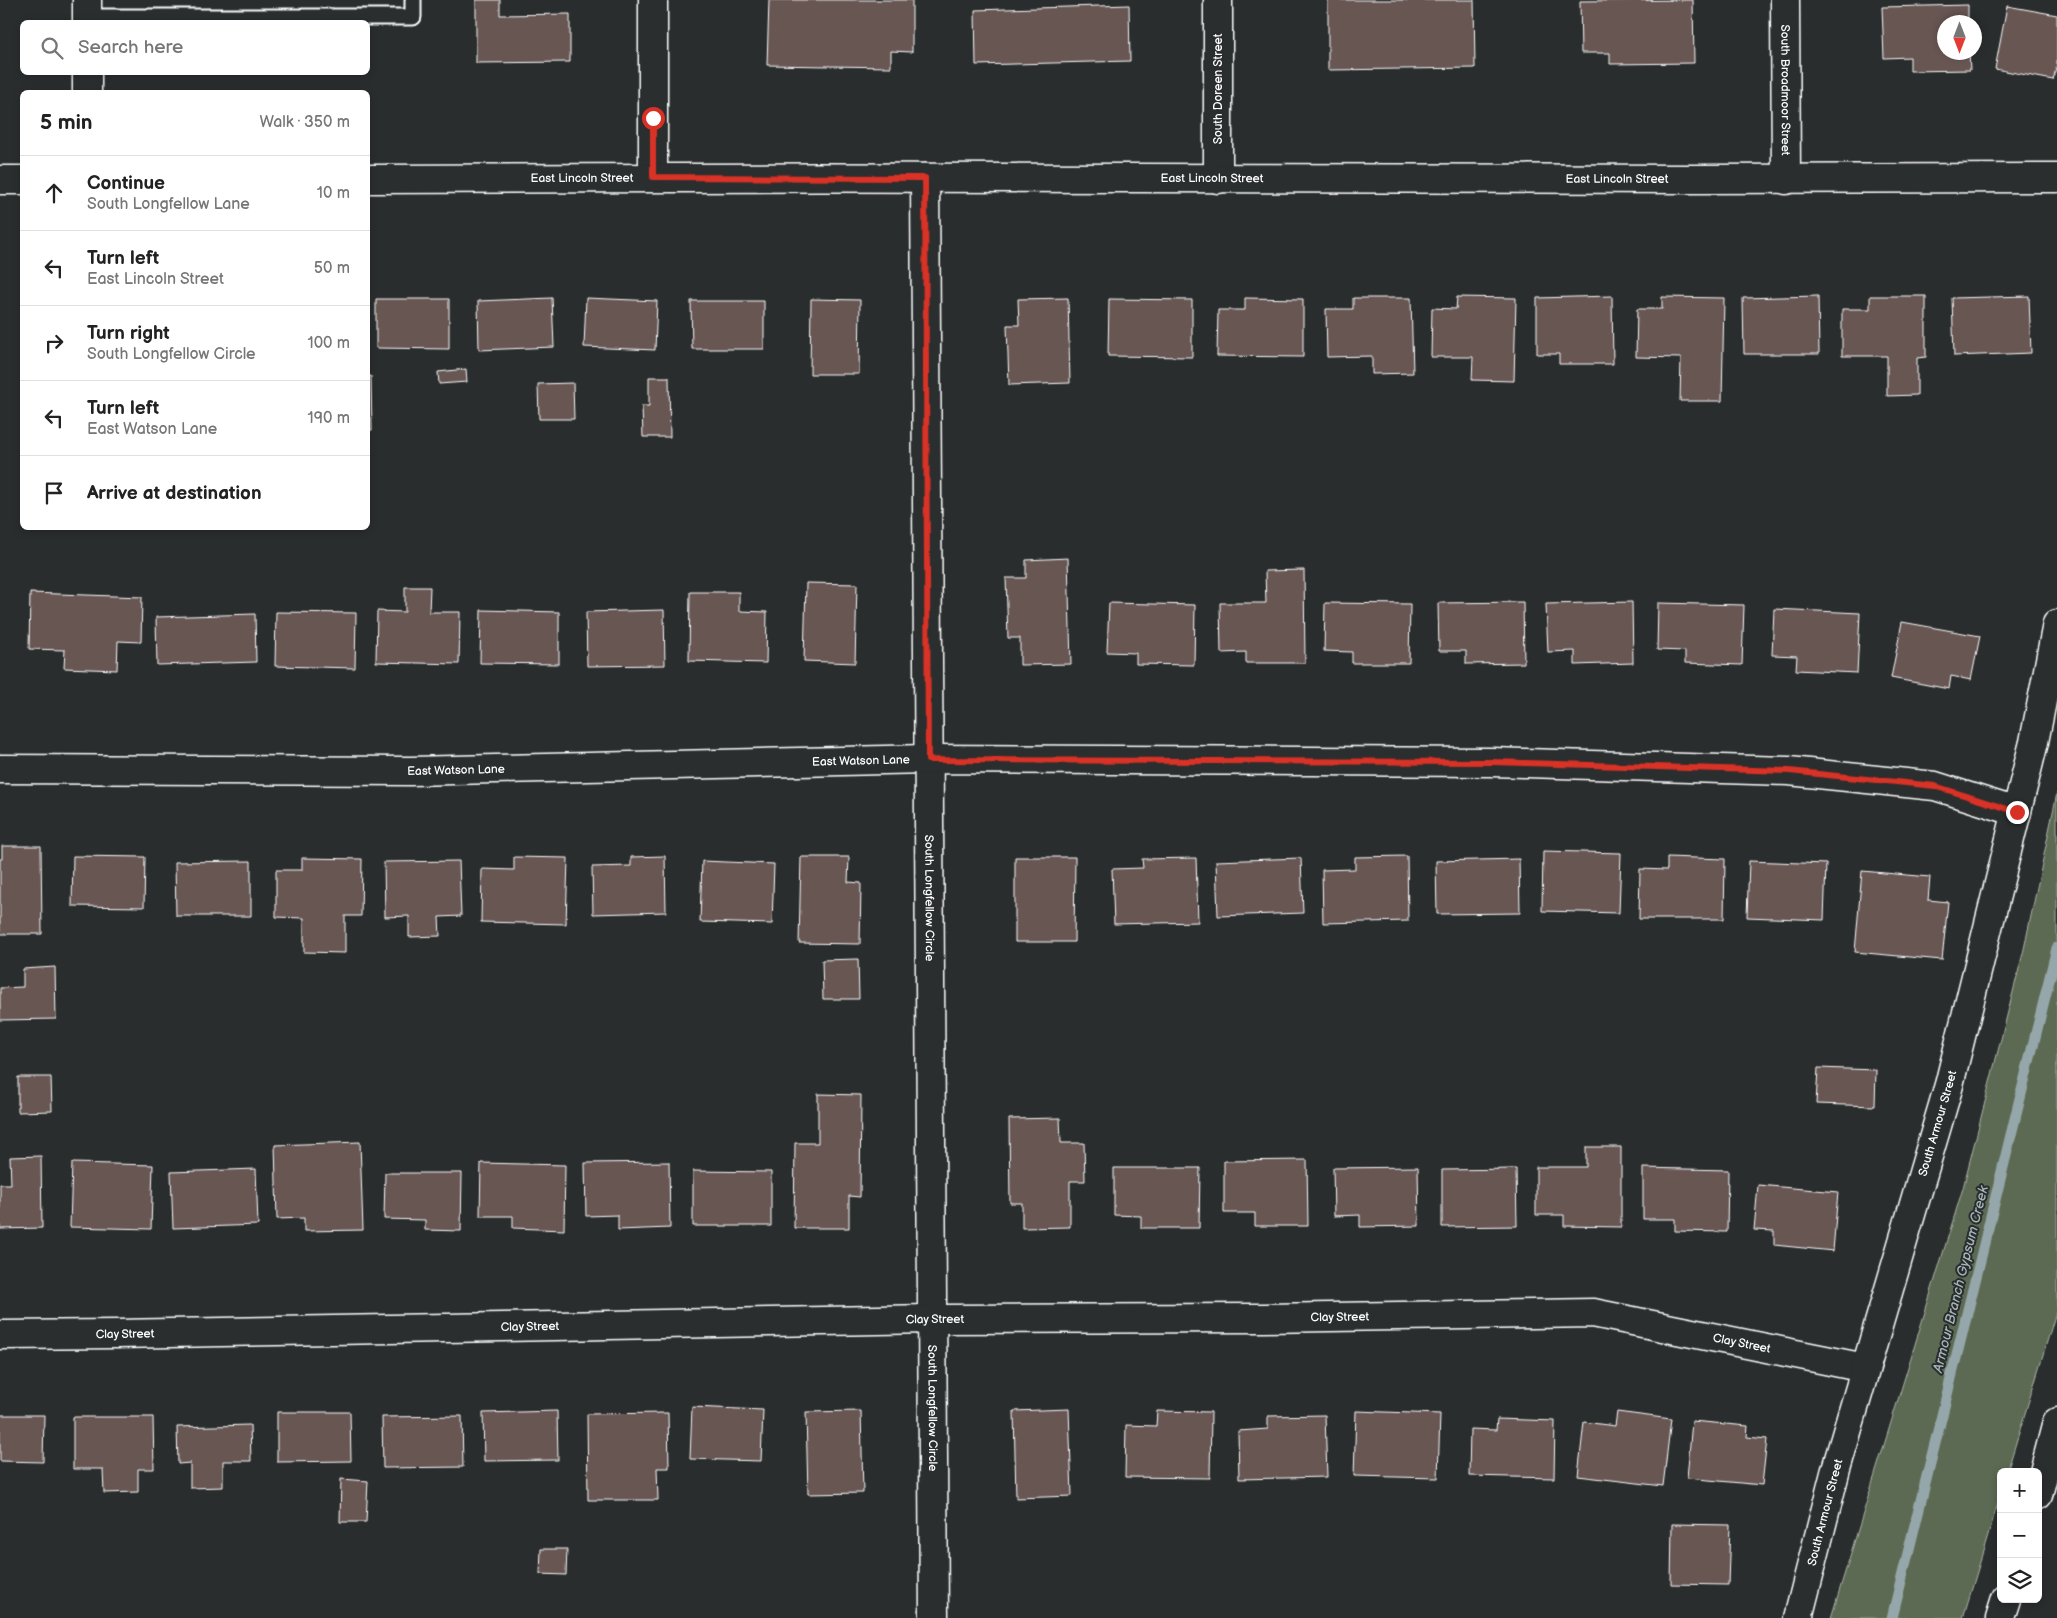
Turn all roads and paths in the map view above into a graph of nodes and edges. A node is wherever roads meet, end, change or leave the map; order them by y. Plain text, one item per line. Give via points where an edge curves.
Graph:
1 (413, 0) edge
2 (653, 0) edge
3 (1218, 0) edge
4 (1786, 0) edge
5 (87, 13) edge
6 (87, 75) edge
7 (86, 90) edge
8 (653, 177) junction
9 (925, 178) junction
10 (2057, 178) edge
11 (370, 179) edge
12 (1218, 179) junction
13 (0, 180) edge
14 (20, 180) edge
15 (1786, 180) junction
16 (2057, 624) edge
17 (928, 760) junction
18 (0, 769) edge
19 (2017, 812) junction
20 (932, 1319) junction
21 (0, 1335) edge
22 (1865, 1368) junction
23 (2057, 1422) edge
24 (2042, 1480) edge
25 (2005, 1603) edge
26 (934, 1618) edge
27 (1798, 1618) edge
28 (2000, 1618) edge

1 - 5 lane via 413,17
2 - 8 street
3 - 12 street, South Doreen Street
4 - 15 street, South Broadmoor Street
6 - 7 street
8 - 9 street, East Lincoln Street
8 - 11 street, East Lincoln Street
9 - 12 street, East Lincoln Street
9 - 17 street, South Longfellow Circle
10 - 15 street, East Lincoln Street
12 - 15 street, East Lincoln Street
13 - 14 street
16 - 19 street, South Armour Street
17 - 18 street, East Watson Lane via 411,771
17 - 19 street, East Watson Lane via 1492,762 1789,771 1935,786
17 - 20 street, South Longfellow Circle
19 - 22 street, South Armour Street via 1949,1085
20 - 21 street, Clay Street
20 - 22 street, Clay Street via 1593,1313
20 - 26 street, South Longfellow Circle
22 - 27 street, South Armour Street
23 - 24 street
25 - 28 street

